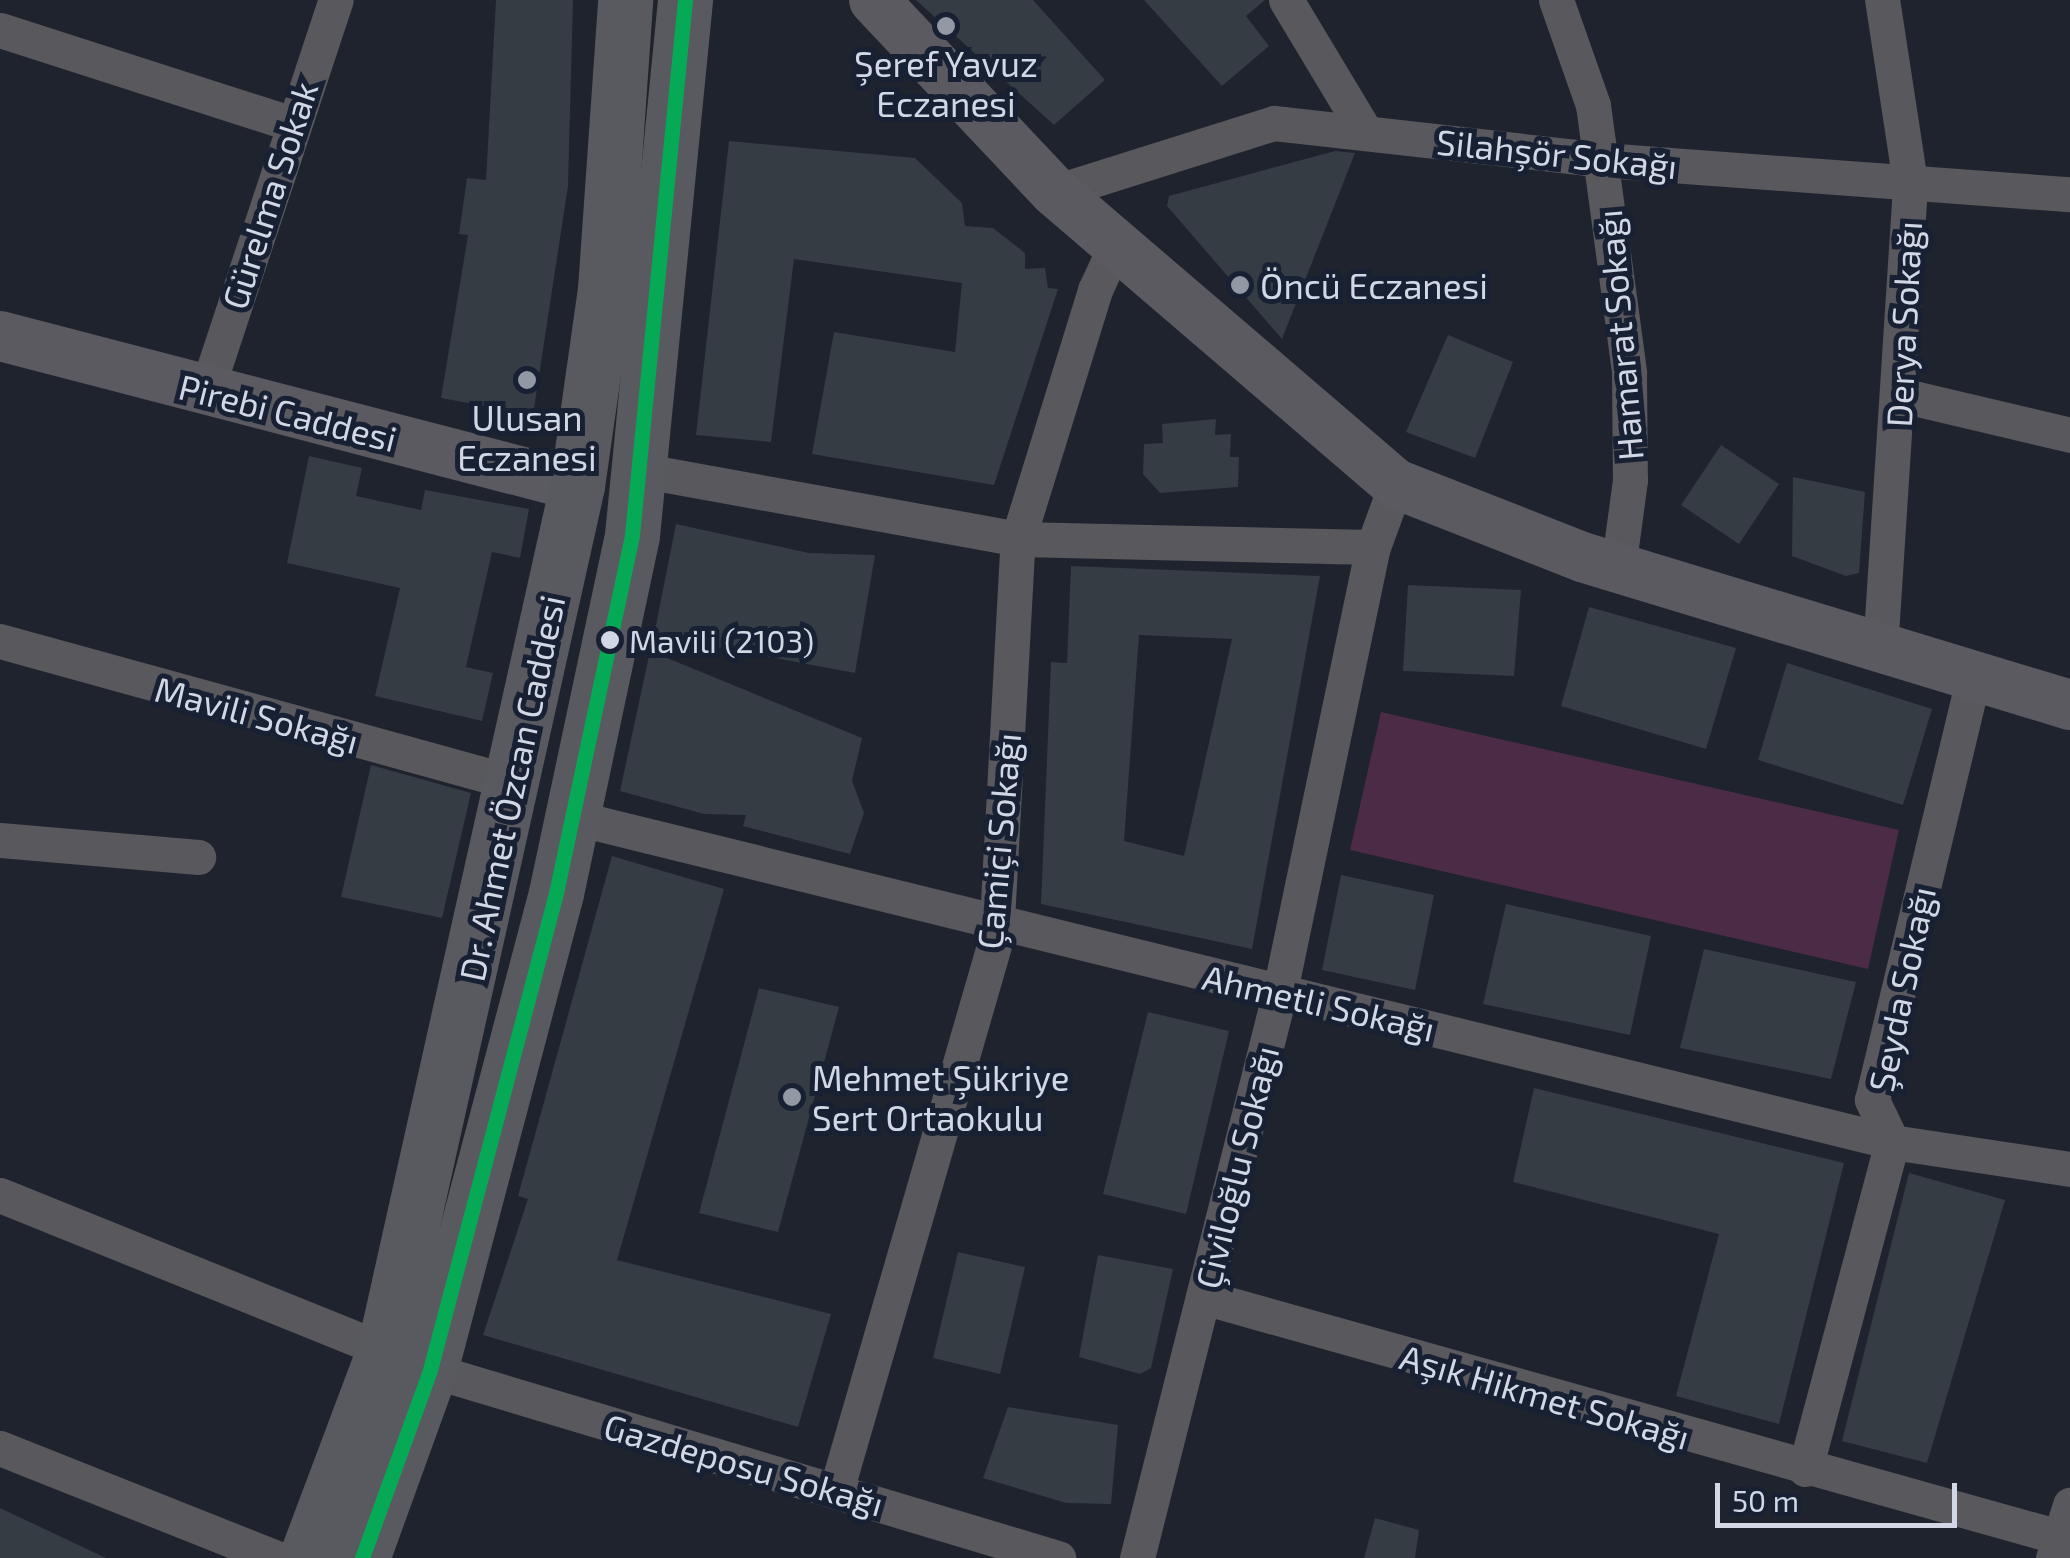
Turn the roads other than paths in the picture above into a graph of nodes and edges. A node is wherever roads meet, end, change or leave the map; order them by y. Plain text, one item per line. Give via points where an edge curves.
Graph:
1 (336, 0) edge
2 (625, 0) edge
3 (684, 0) edge
4 (874, 0) edge
5 (1286, 0) edge
6 (1556, 0) edge
7 (1882, 0) edge
8 (0, 30) edge
9 (290, 123) junction
10 (1366, 133) junction
11 (1603, 160) junction
12 (1910, 182) junction
13 (1055, 192) junction
14 (2070, 194) edge
15 (1116, 247) junction
16 (0, 336) edge
17 (206, 392) junction
18 (1902, 394) junction
19 (2070, 435) edge
20 (640, 470) junction
21 (1396, 484) junction
22 (577, 486) junction
23 (1018, 539) junction
24 (1373, 547) junction
25 (1618, 569) junction
26 (0, 641) edge
27 (1880, 650) junction
28 (1973, 679) junction
29 (2070, 705) edge
30 (515, 783) junction
31 (572, 817) junction
32 (0, 840) edge
33 (198, 858) dead end
34 (996, 928) junction
35 (1280, 992) junction
36 (1892, 1142) junction
37 (2070, 1169) edge
38 (0, 1195) edge
39 (1203, 1297) junction
40 (407, 1360) junction
41 (0, 1448) edge
42 (1805, 1469) junction
43 (836, 1491) junction
44 (2063, 1536) edge
45 (1002, 1550) edge
46 (276, 1558) edge
47 (306, 1558) edge
48 (362, 1558) edge
49 (1058, 1558) edge
50 (1137, 1558) edge

1 - 9 street, Gürelma Sokak
2 - 22 main road, Dr. Ahmet Özcan Caddesi via 605,289
3 - 20 main road, Dr. Ahmet Özcan Caddesi
4 - 13 street
5 - 10 street
6 - 11 street, Hamarat Sokağı via 1593,105
7 - 12 street, Derya Sokağı
8 - 9 street
9 - 17 street, Gürelma Sokak
10 - 11 street, Silahşör Sokağı
10 - 13 street, Silahşör Sokağı via 1274,123
11 - 12 street, Silahşör Sokağı
11 - 25 street, Hamarat Sokağı via 1629,373 1630,480
12 - 14 street, Silahşör Sokağı
12 - 18 street, Derya Sokağı
13 - 15 street
15 - 21 street
15 - 23 street, Çamiçi Sokağı via 1094,290
16 - 17 street, Pirebi Caddesi
17 - 22 street, Pirebi Caddesi
18 - 19 street
18 - 27 street, Derya Sokağı
20 - 23 street
20 - 31 main road, Dr. Ahmet Özcan Caddesi
21 - 24 street, Çiviloğlu Sokağı
21 - 25 street
22 - 30 main road, Dr. Ahmet Özcan Caddesi
23 - 24 street
23 - 34 street, Çamiçi Sokağı
24 - 35 street, Çiviloğlu Sokağı
25 - 27 street
26 - 30 street, Mavili Sokağı
27 - 28 street
28 - 29 street
28 - 36 street, Şeyda Sokağı via 1872,1100
30 - 40 main road, Dr. Ahmet Özcan Caddesi
31 - 34 street, Ahmetli Sokağı
31 - 40 main road, Dr. Ahmet Özcan Caddesi
32 - 33 street
34 - 35 street, Ahmetli Sokağı
34 - 43 street, Çamiçi Sokağı
35 - 36 street, Ahmetli Sokağı
35 - 39 street, Çiviloğlu Sokağı
36 - 37 street, Ahmetli Sokağı
36 - 42 street, Şeyda Sokağı
38 - 40 street, Gazdeposu Sokağı
39 - 42 street, Aşık Hikmet Sokağı
39 - 50 street, Çiviloğlu Sokağı
40 - 43 street, Gazdeposu Sokağı
40 - 47 main road, Dr. Ahmet Özcan Caddesi
40 - 48 main road, Dr. Ahmet Özcan Caddesi
41 - 46 street
42 - 44 street, Aşık Hikmet Sokağı
43 - 45 street, Gazdeposu Sokağı
45 - 49 street, Gazdeposu Sokağı

